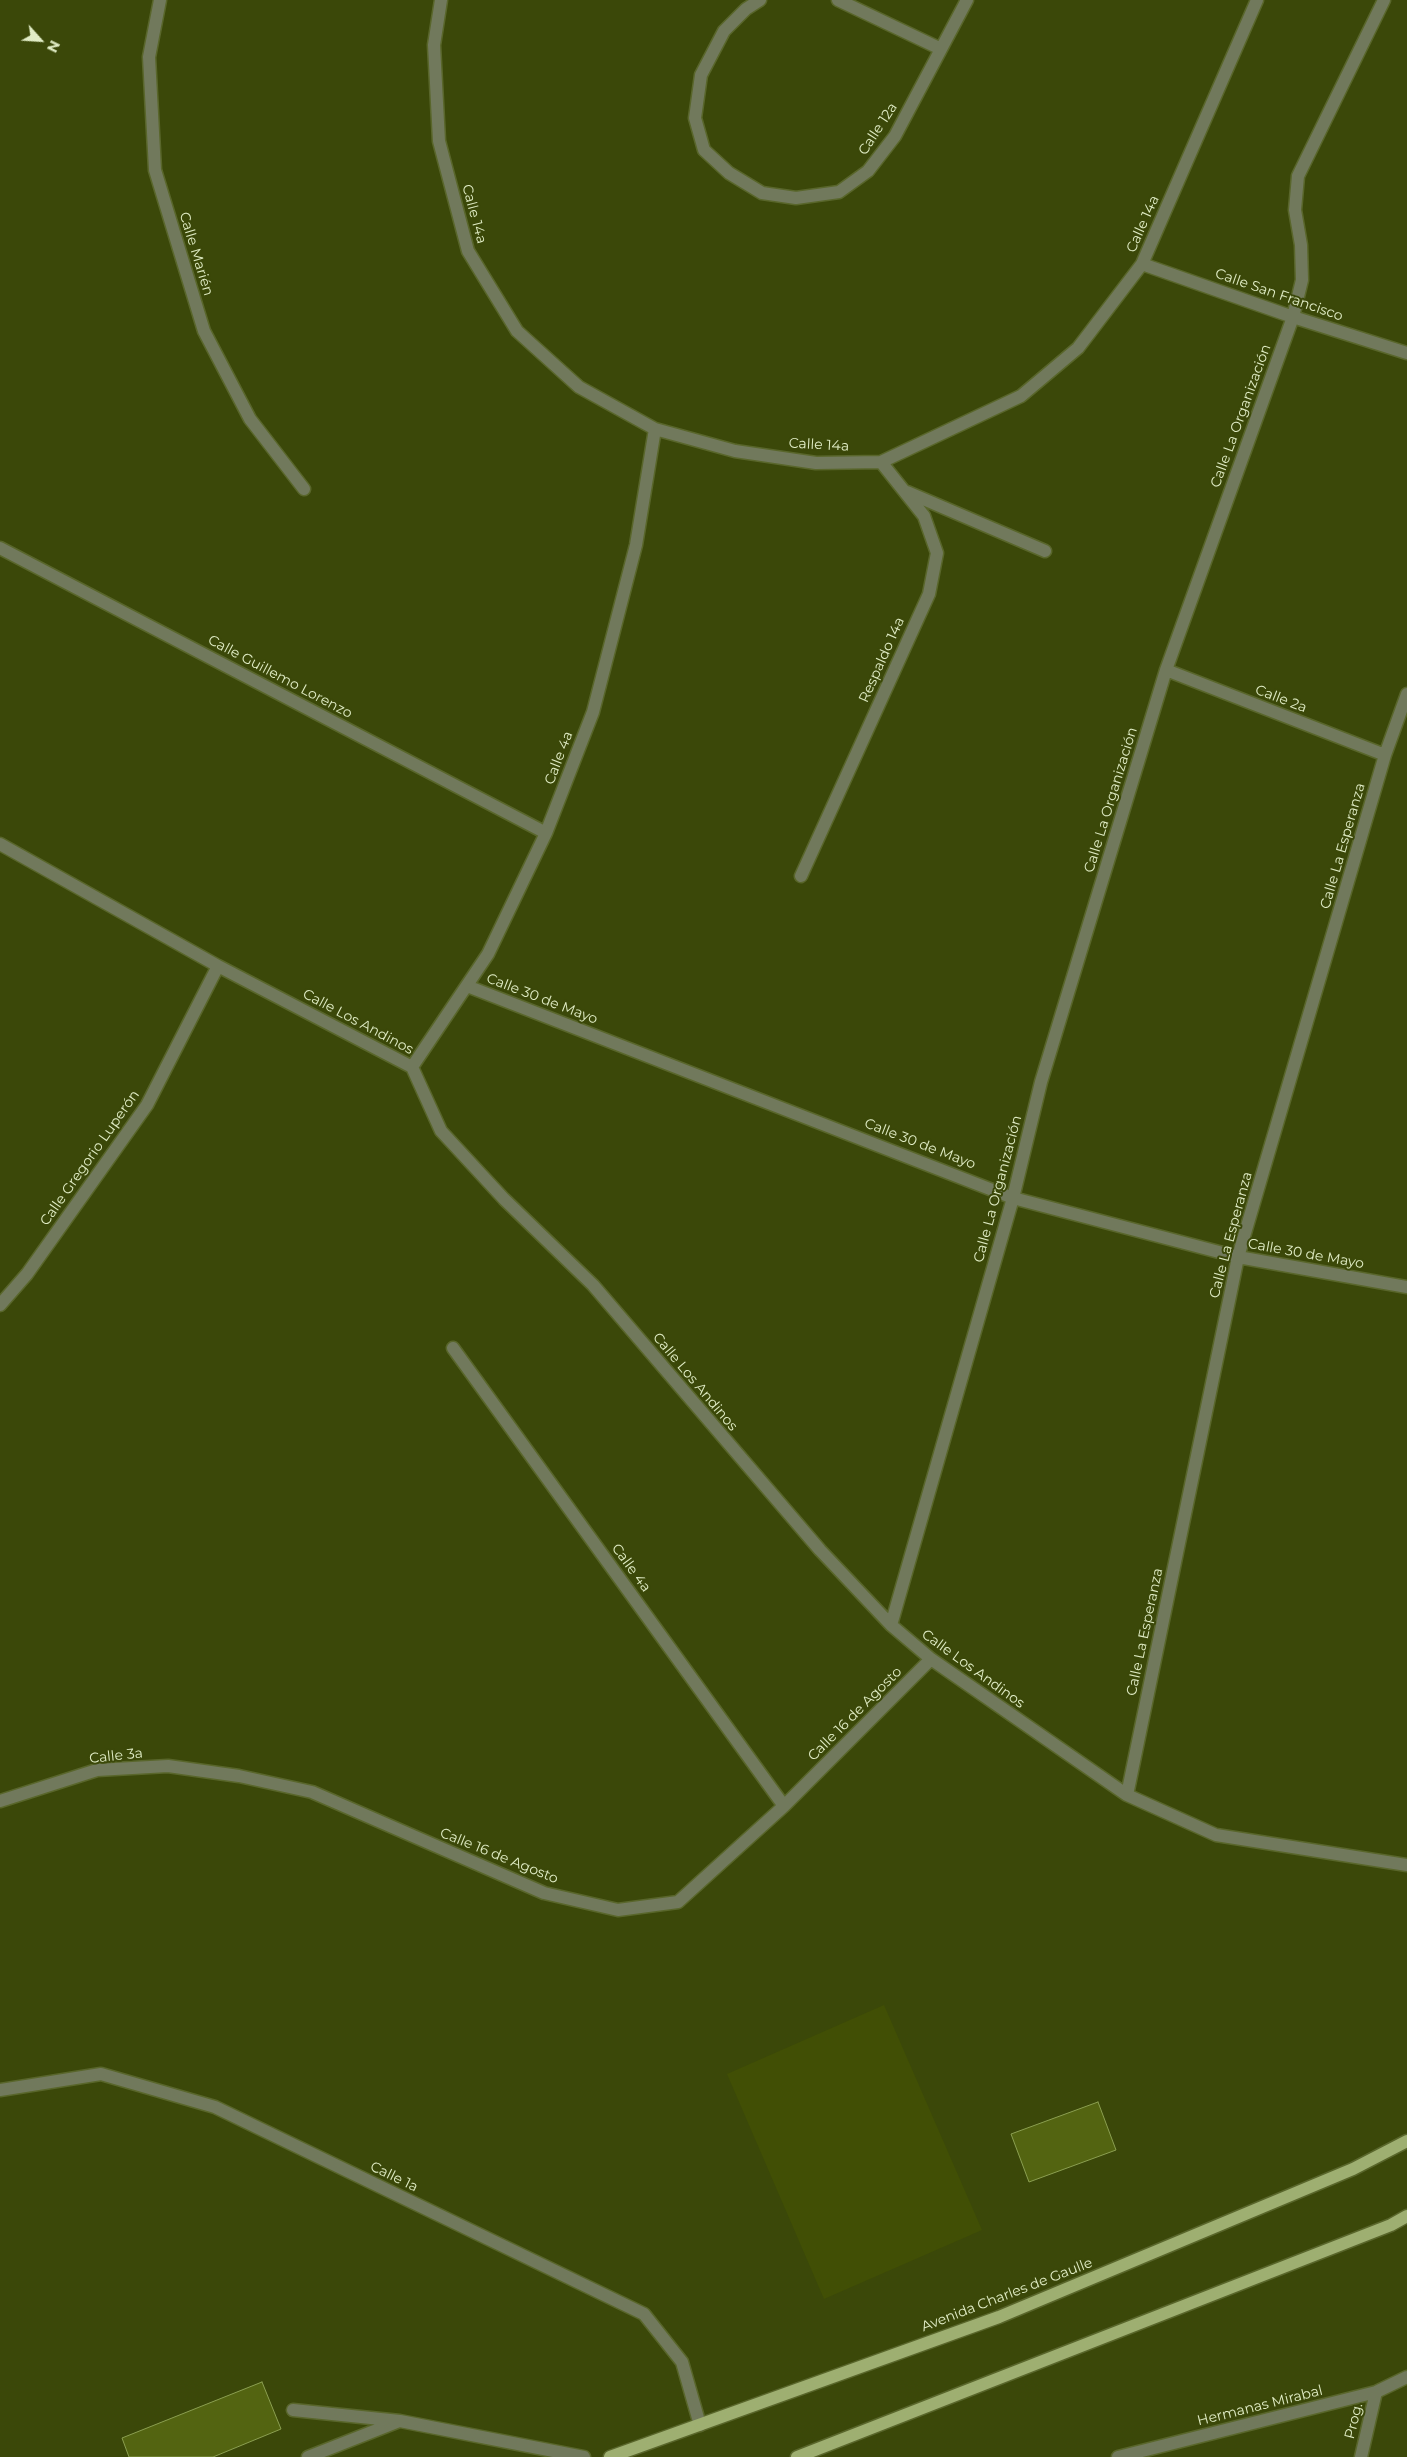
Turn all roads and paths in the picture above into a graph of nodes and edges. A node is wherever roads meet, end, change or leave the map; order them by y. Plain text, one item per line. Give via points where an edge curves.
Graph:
1 (160, 0) edge
2 (441, 0) edge
3 (760, 0) edge
4 (838, 0) edge
5 (967, 0) edge
6 (1256, 0) edge
7 (1384, 0) edge
8 (941, 49) junction
9 (1142, 264) junction
10 (1293, 316) junction
11 (1407, 353) edge
12 (654, 429) junction
13 (881, 462) junction
14 (304, 489) dead end
15 (906, 492) junction
16 (0, 548) edge
17 (1046, 550) dead end
18 (1166, 670) junction
19 (1407, 694) edge
20 (1385, 755) junction
21 (546, 833) junction
22 (0, 844) edge
23 (800, 876) dead end
24 (218, 966) junction
25 (467, 986) junction
26 (412, 1067) junction
27 (1013, 1198) junction
28 (1238, 1256) junction
29 (1407, 1287) edge
30 (0, 1305) edge
31 (453, 1348) dead end
32 (891, 1625) junction
33 (931, 1659) junction
34 (238, 1776) joint
35 (1127, 1795) junction
36 (0, 1801) edge
37 (784, 1806) junction
38 (1406, 1862) edge
39 (0, 2090) edge
40 (1407, 2141) edge
41 (1407, 2216) edge
42 (1407, 2377) edge
43 (1376, 2392) junction
44 (293, 2410) dead end
45 (400, 2421) junction
46 (700, 2424) junction
47 (308, 2457) edge
48 (584, 2457) edge
49 (610, 2457) edge
50 (797, 2457) edge
51 (1118, 2457) edge
52 (1361, 2457) edge

1 - 14 street, Calle Marién via 149,57 154,170 204,331 250,419
2 - 12 street, Calle 14a via 434,45 439,141 468,251 517,332 579,387
3 - 8 street, Calle 12a via 724,31 701,75 694,118 704,150 729,173 762,193 796,198 839,192 868,171 895,136
4 - 8 street
5 - 8 street, Calle 12a
6 - 9 street, Calle 14a
7 - 10 street, Calle La Organización via 1298,176 1296,210 1302,280
9 - 10 street, Calle San Francisco
9 - 13 street, Calle 14a via 1078,348 1021,396
10 - 11 street, Calle San Francisco
10 - 18 street, Calle La Organización
12 - 13 street, Calle 14a via 744,453 816,463
12 - 21 street, Calle 4a via 636,545 593,712
13 - 15 street, Respaldo 14a
15 - 17 street
15 - 23 street, Respaldo 14a via 924,516 937,554 929,594
16 - 21 street, Calle Guillemo Lorenzo
18 - 20 street, Calle 2a
18 - 27 street, Calle La Organización via 1041,1082
19 - 20 street, Calle La Esperanza
20 - 28 street, Calle La Esperanza
21 - 25 street, Calle 4a via 488,954
22 - 24 street, Calle Los Andinos
24 - 26 street, Calle Los Andinos
24 - 30 street, Calle Gregorio Luperón via 147,1106 27,1274
25 - 26 street, Calle 4a
25 - 27 street, Calle 30 de Mayo
26 - 32 street, Calle Los Andinos via 441,1131 504,1199 593,1285 820,1550
27 - 28 street, Calle 30 de Mayo
27 - 32 street, Calle La Organización
28 - 29 street, Calle 30 de Mayo
28 - 35 street, Calle La Esperanza
31 - 37 street, Calle 4a
32 - 33 street, Calle Los Andinos
33 - 35 street, Calle Los Andinos
33 - 37 street, Calle 16 de Agosto
34 - 36 street, Calle 3a via 168,1766 97,1770
34 - 37 street, Calle 16 de Agosto via 312,1792 544,1893 618,1910 678,1902
35 - 38 street, Calle Los Andinos via 1216,1835
39 - 46 street, Calle 1a via 101,2074 215,2107 644,2314 682,2362
40 - 46 main road, Avenida Charles de Gaulle via 1353,2169 999,2317
41 - 50 main road
42 - 43 street, Hermanas Mirabal
43 - 51 street, Hermanas Mirabal
43 - 52 street, Prog.
44 - 45 street
45 - 47 street
45 - 48 street
46 - 49 main road, Avenida Charles de Gaulle

